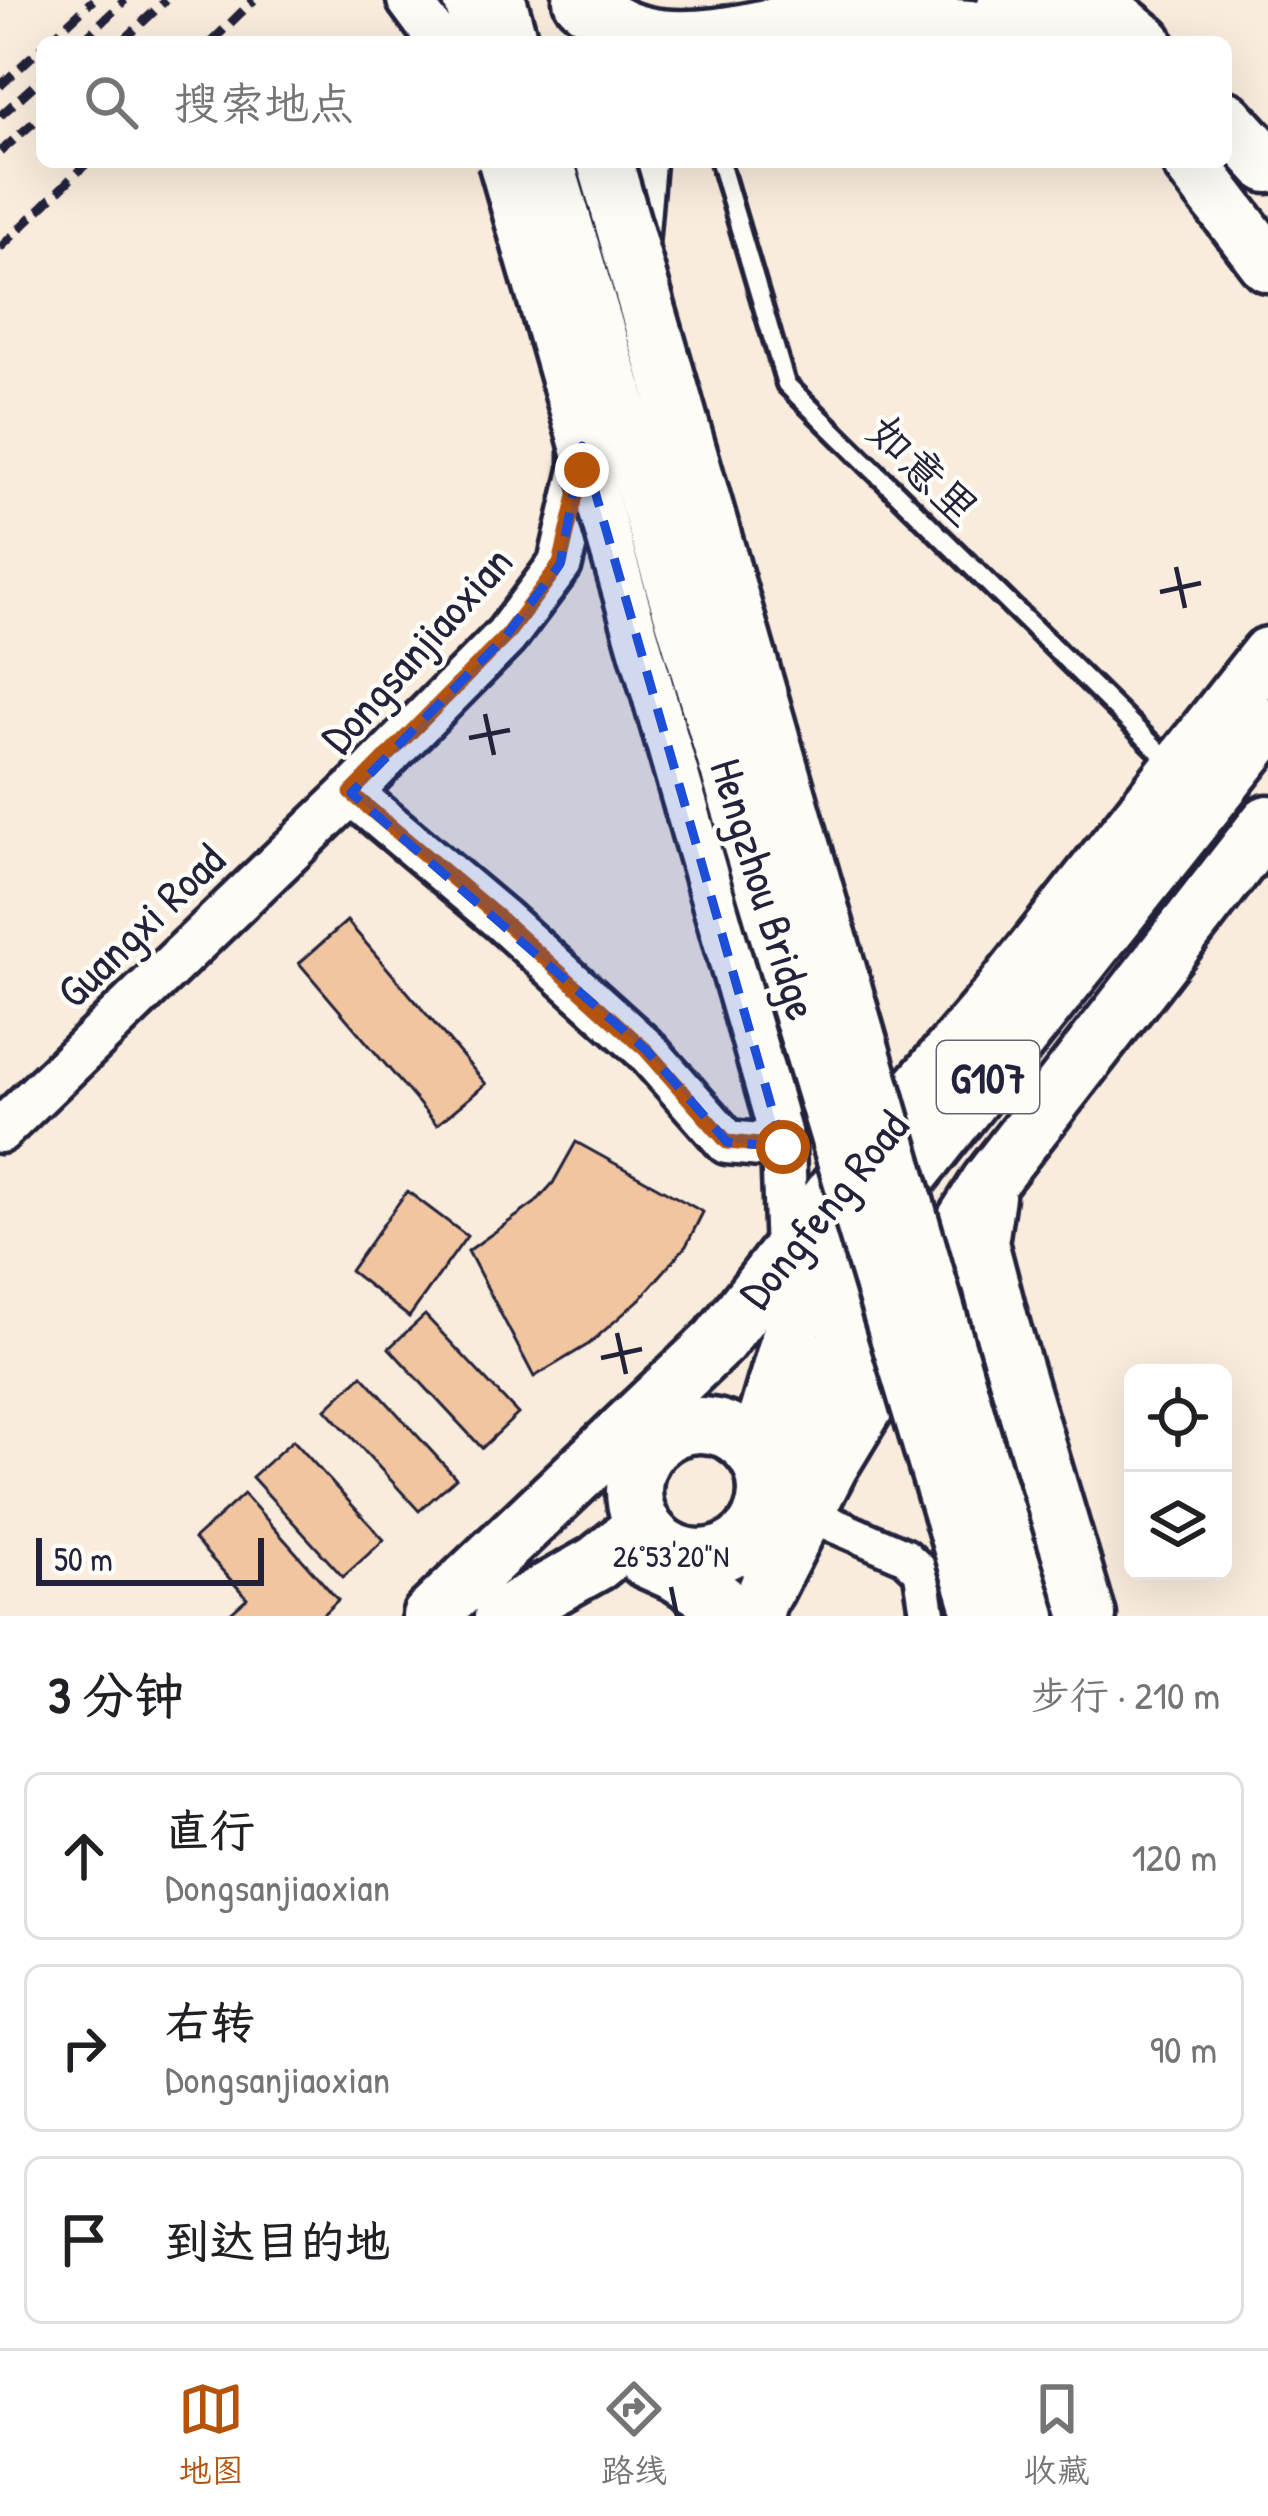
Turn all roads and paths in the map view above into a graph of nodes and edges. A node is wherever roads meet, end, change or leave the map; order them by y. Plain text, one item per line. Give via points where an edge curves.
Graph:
1 (409, 0) edge
2 (465, 0) edge
3 (498, 0) edge
4 (555, 0) edge
5 (581, 0) edge
6 (868, 0) edge
7 (881, 0) edge
8 (1075, 0) edge
9 (436, 36) edge
10 (476, 36) edge
11 (508, 36) edge
12 (566, 36) edge
13 (652, 36) edge
14 (717, 36) edge
15 (835, 36) edge
16 (1012, 36) edge
17 (1084, 36) edge
18 (1138, 36) edge
19 (1232, 125) edge
20 (1268, 165) edge
21 (502, 168) edge
22 (519, 168) edge
23 (548, 168) edge
24 (607, 168) edge
25 (636, 168) edge
26 (722, 168) edge
27 (1195, 168) edge
28 (1227, 168) edge
29 (1268, 215) edge
30 (630, 246) junction
31 (1268, 264) edge
32 (1268, 655) edge
33 (1268, 725) edge
34 (1177, 769) junction
35 (1268, 781) edge
36 (351, 793) junction
37 (1265, 834) edge
38 (779, 1130) junction
39 (0, 1131) edge
40 (989, 1182) junction
41 (787, 1253) junction
42 (718, 1341) junction
43 (1016, 1372) junction
44 (665, 1435) junction
45 (600, 1453) junction
46 (780, 1486) junction
47 (949, 1507) junction
48 (661, 1539) junction
49 (597, 1563) junction
50 (742, 1606) edge
51 (430, 1616) edge
52 (502, 1616) edge
53 (928, 1616) edge
54 (964, 1616) edge
55 (982, 1616) edge
56 (1028, 1616) edge
57 (1088, 1616) edge
58 (1106, 1616) edge

1 - 9 street
2 - 10 street
3 - 11 highway
4 - 12 highway
5 - 13 highway via 614,25
6 - 14 highway
7 - 17 highway via 966,0 1037,15
8 - 18 highway via 1112,14
15 - 16 highway via 891,26 968,26
19 - 20 highway
21 - 38 street, bridge
22 - 36 street, Dongsanjiaoxian via 583,372 582,470 560,564 506,636
23 - 47 highway, Hengzhou Bridge, bridge
24 - 30 highway, Hengzhou Bridge, bridge
25 - 30 highway
26 - 34 lane, 如意里 via 786,384
27 - 31 highway
28 - 29 highway
30 - 56 highway, Hengzhou Bridge, bridge
32 - 34 highway, Dongfeng Road / G107
33 - 46 highway, Dongfeng Road / G107 via 794,1321
34 - 41 highway, Dongfeng Road / G107
35 - 46 highway via 961,1148
36 - 38 street, Dongsanjiaoxian via 646,1050 727,1142
36 - 39 street, Guangxi Road
37 - 40 highway, G107
38 - 41 street
40 - 43 highway via 980,1243
40 - 46 highway, G107 via 922,1314
41 - 42 highway, Dongfeng Road / G107
42 - 44 highway, G107
42 - 45 highway, Dongfeng Road / G107
43 - 57 highway
43 - 58 street via 1041,1393
44 - 45 highway, G107
44 - 46 highway, G107 via 700,1424 722,1428
44 - 48 highway, G107 via 643,1457 634,1492
45 - 51 highway, Dongfeng Road / G107
46 - 48 highway, G107 via 752,1532 718,1555 698,1557
46 - 50 highway
46 - 53 street via 904,1556 921,1571
47 - 54 highway, bridge
47 - 55 highway, Hengzhou Bridge, bridge
48 - 49 highway
48 - 50 main road
49 - 50 highway via 638,1556
49 - 52 highway

